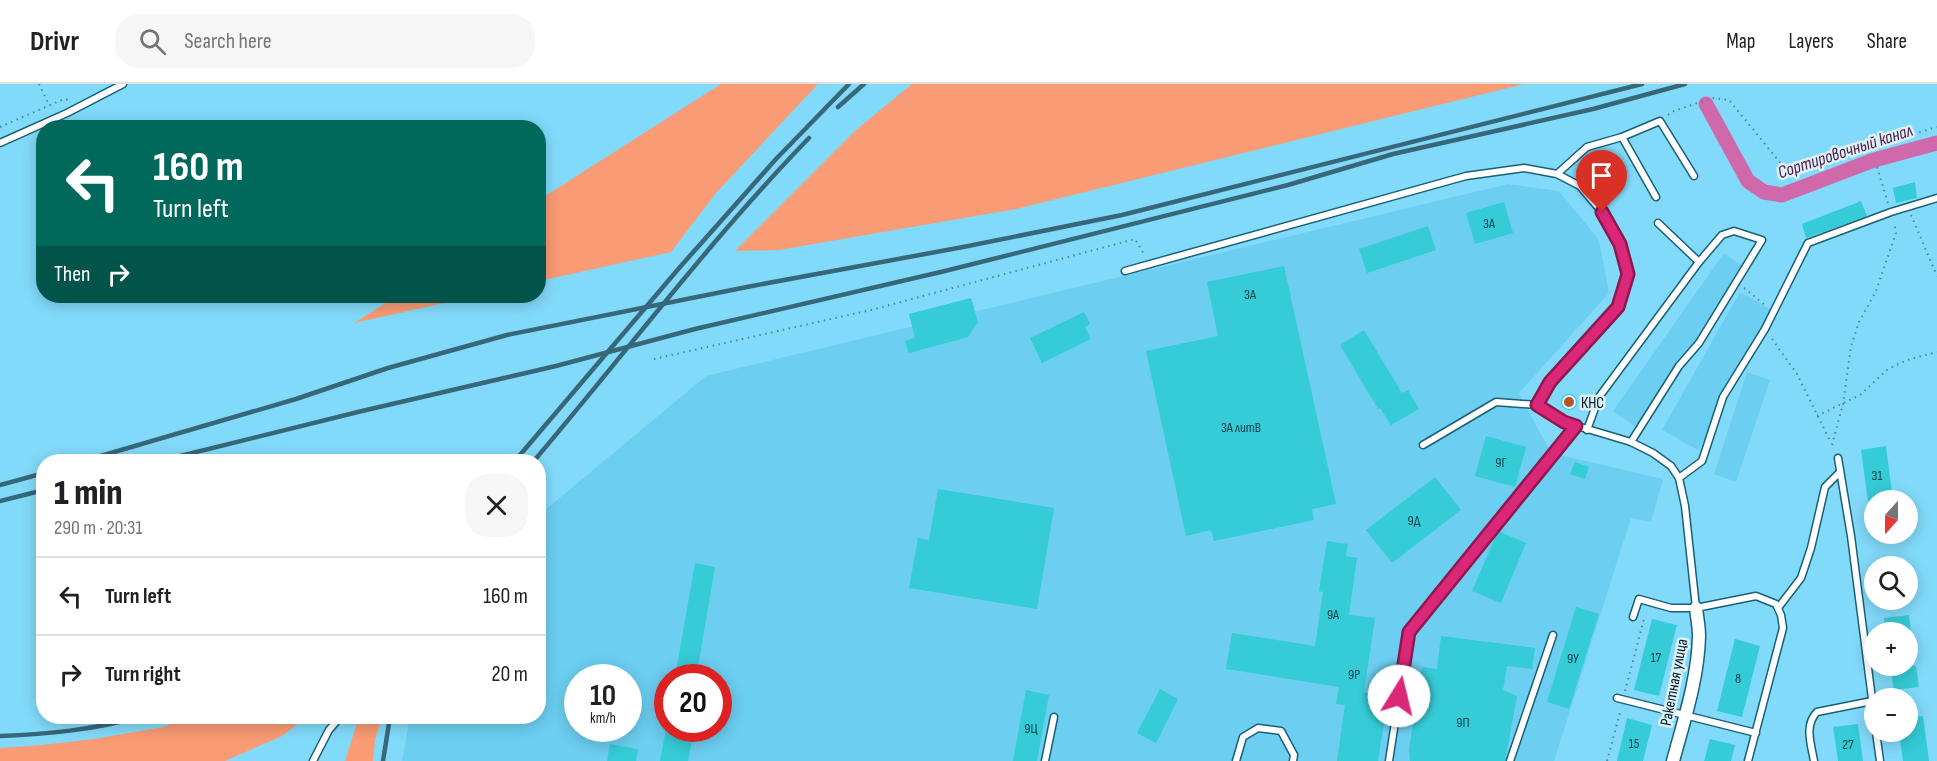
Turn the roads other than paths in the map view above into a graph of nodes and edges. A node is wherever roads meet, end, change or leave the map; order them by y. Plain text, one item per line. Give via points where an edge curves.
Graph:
1 (123, 84) edge
2 (51, 120) edge
3 (36, 127) edge
4 (1622, 137) junction
5 (0, 143) edge
6 (1557, 174) junction
7 (1694, 176) dead end
8 (1656, 197) dead end
9 (1937, 198) edge
10 (1658, 223) dead end
11 (1699, 262) junction
12 (1125, 270) dead end
13 (1537, 405) junction
14 (1576, 426) junction
15 (1587, 430) junction
16 (1631, 442) junction
17 (1423, 445) dead end
18 (1838, 458) road end
19 (1840, 472) junction
20 (1679, 478) junction
21 (1696, 608) junction
22 (1778, 608) junction
23 (1633, 617) dead end
24 (1553, 635) dead end
25 (1870, 688) edge
26 (1620, 698) road end
27 (1864, 703) edge
28 (1685, 715) junction
29 (1053, 717) dead end
30 (334, 724) edge
31 (1756, 733) junction
32 (1877, 742) edge
33 (313, 761) edge
34 (1045, 761) edge
35 (1236, 761) edge
36 (1293, 761) edge
37 (1389, 761) edge
38 (1510, 761) edge
39 (1673, 761) edge
40 (1748, 761) edge
41 (1814, 761) edge
42 (1880, 761) edge

1 - 2 lane
3 - 5 lane
4 - 6 lane via 1587,147
4 - 7 lane via 1660,121
4 - 8 lane
6 - 12 lane via 1524,168 1466,176
6 - 13 lane via 1580,186 1602,212 1620,244 1628,274 1618,307 1550,382
9 - 20 lane via 1808,243 1765,329 1724,397 1702,461
10 - 11 lane
11 - 15 lane via 1599,397
11 - 16 lane via 1722,235 1734,231 1762,240 1699,344 1679,366
13 - 14 lane
13 - 17 lane via 1496,402
14 - 15 lane
14 - 37 lane via 1409,632
15 - 16 lane
16 - 20 lane via 1671,466
18 - 19 lane
19 - 22 lane via 1825,487 1801,578
19 - 25 lane
20 - 21 lane
21 - 22 lane via 1756,596
21 - 23 lane via 1671,608 1639,599
21 - 28 street, Ракетная улица via 1698,655
22 - 31 lane via 1783,628
24 - 38 lane
26 - 28 lane
27 - 41 lane via 1817,712 1812,717 1809,730
28 - 31 lane
28 - 39 street, Ракетная улица
29 - 34 lane
30 - 33 lane
31 - 40 lane
32 - 42 lane
35 - 36 lane via 1243,737 1258,728 1281,731 1294,755

